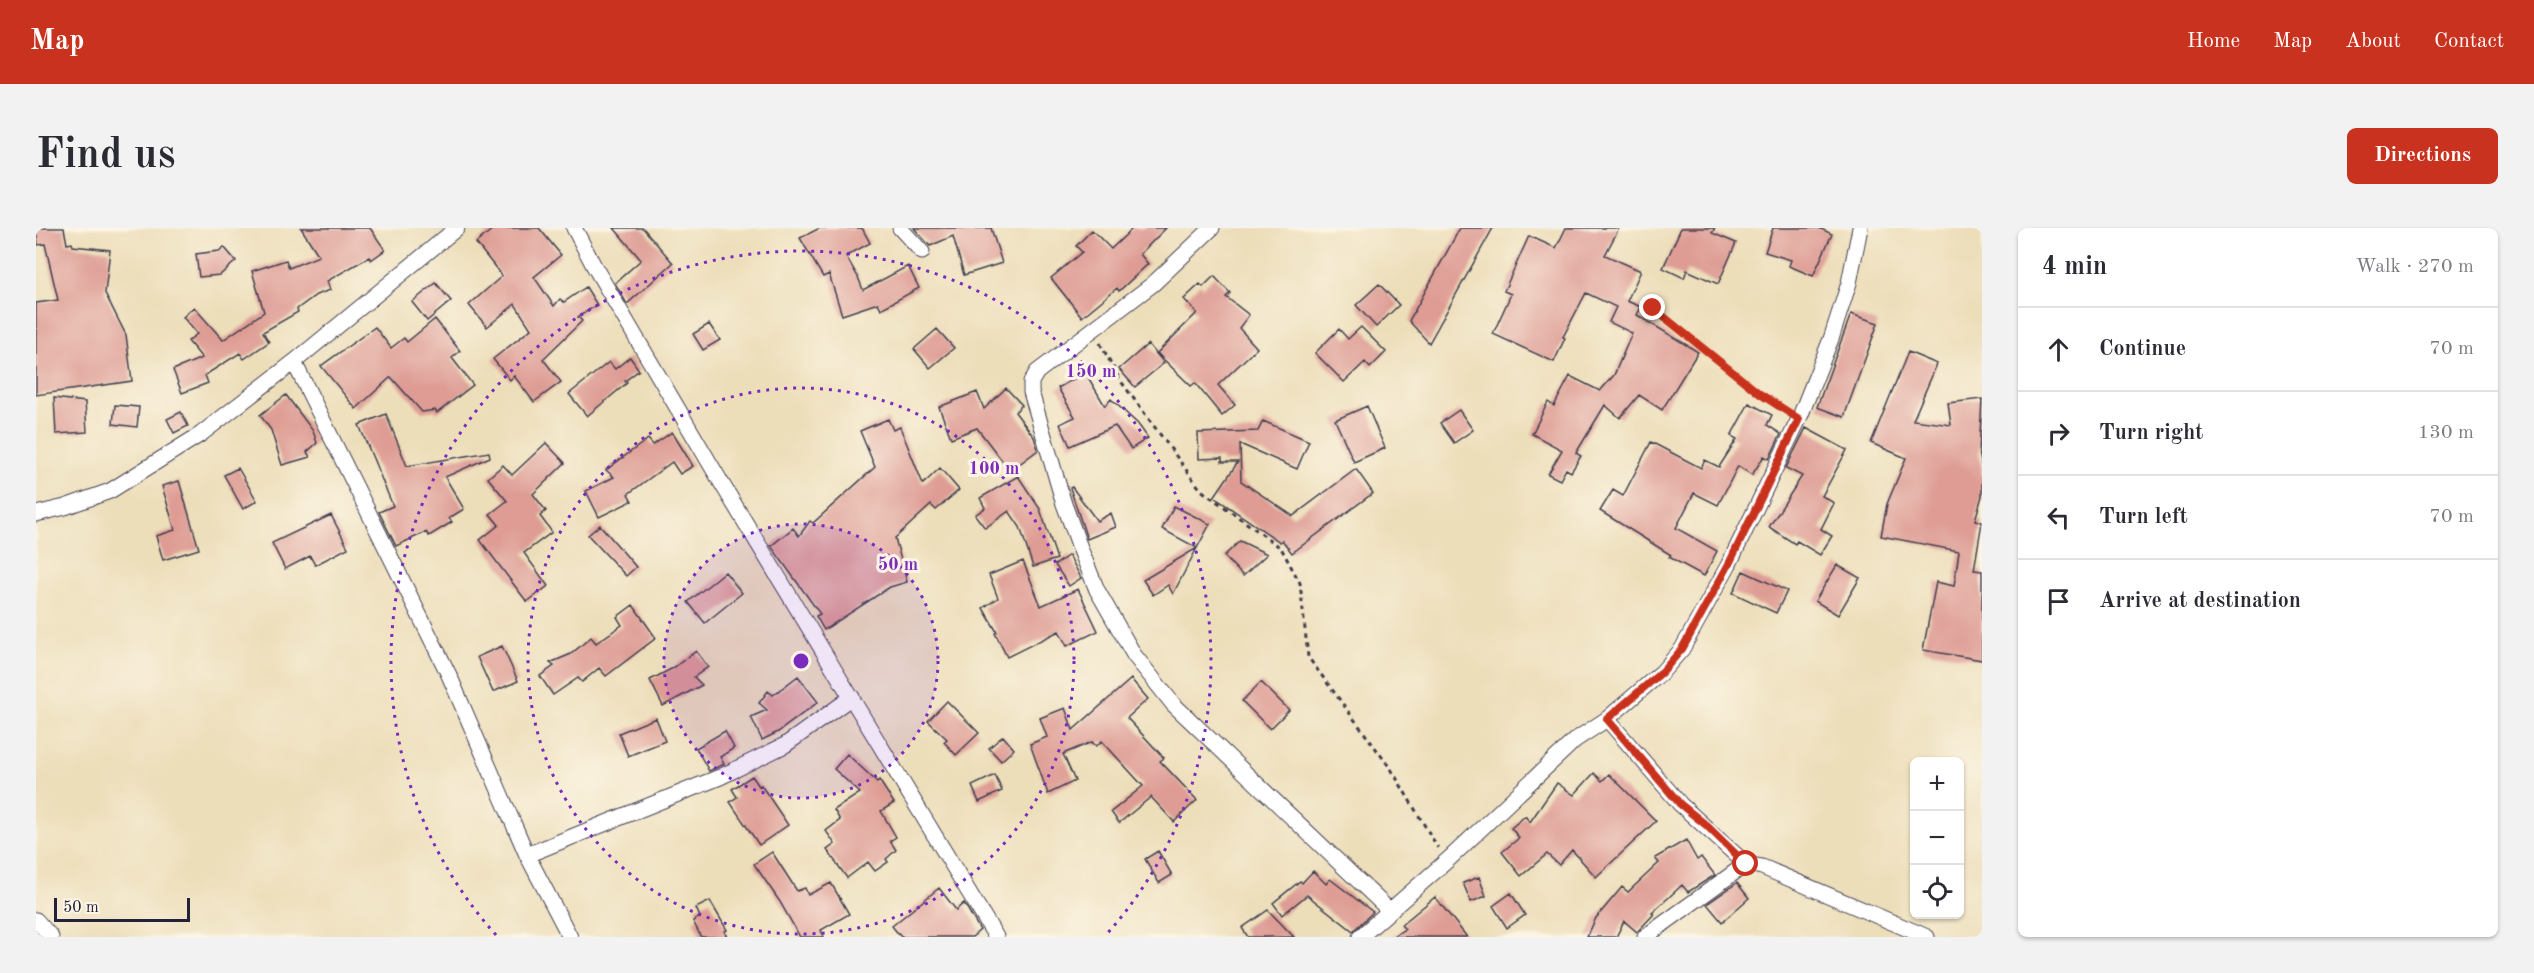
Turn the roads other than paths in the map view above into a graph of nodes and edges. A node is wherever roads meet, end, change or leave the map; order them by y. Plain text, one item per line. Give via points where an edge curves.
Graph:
1 (457, 228) edge
2 (574, 228) edge
3 (900, 228) edge
4 (1212, 228) edge
5 (1860, 228) edge
6 (922, 252) dead end
7 (294, 362) junction
8 (36, 514) edge
9 (852, 697) junction
10 (1607, 719) junction
11 (526, 855) junction
12 (1746, 864) junction
13 (1390, 911) junction
14 (36, 920) edge
15 (51, 937) edge
16 (570, 937) edge
17 (996, 937) edge
18 (1360, 937) edge
19 (1645, 937) edge
20 (1927, 937) edge

1 - 7 street
2 - 9 street via 722,484
3 - 6 street
4 - 13 street via 1153,284 1037,372 1031,392 1064,504 1097,590 1134,655 1173,705
5 - 10 street via 1849,283 1831,339 1799,419 1729,564 1682,649 1662,672
7 - 8 street via 201,434 110,491
7 - 11 street via 449,675
9 - 11 street via 785,745 720,777
9 - 17 street
10 - 12 street via 1680,804
10 - 13 street via 1575,740
11 - 16 street
12 - 19 street
12 - 20 street via 1762,867
13 - 18 street
14 - 15 street

